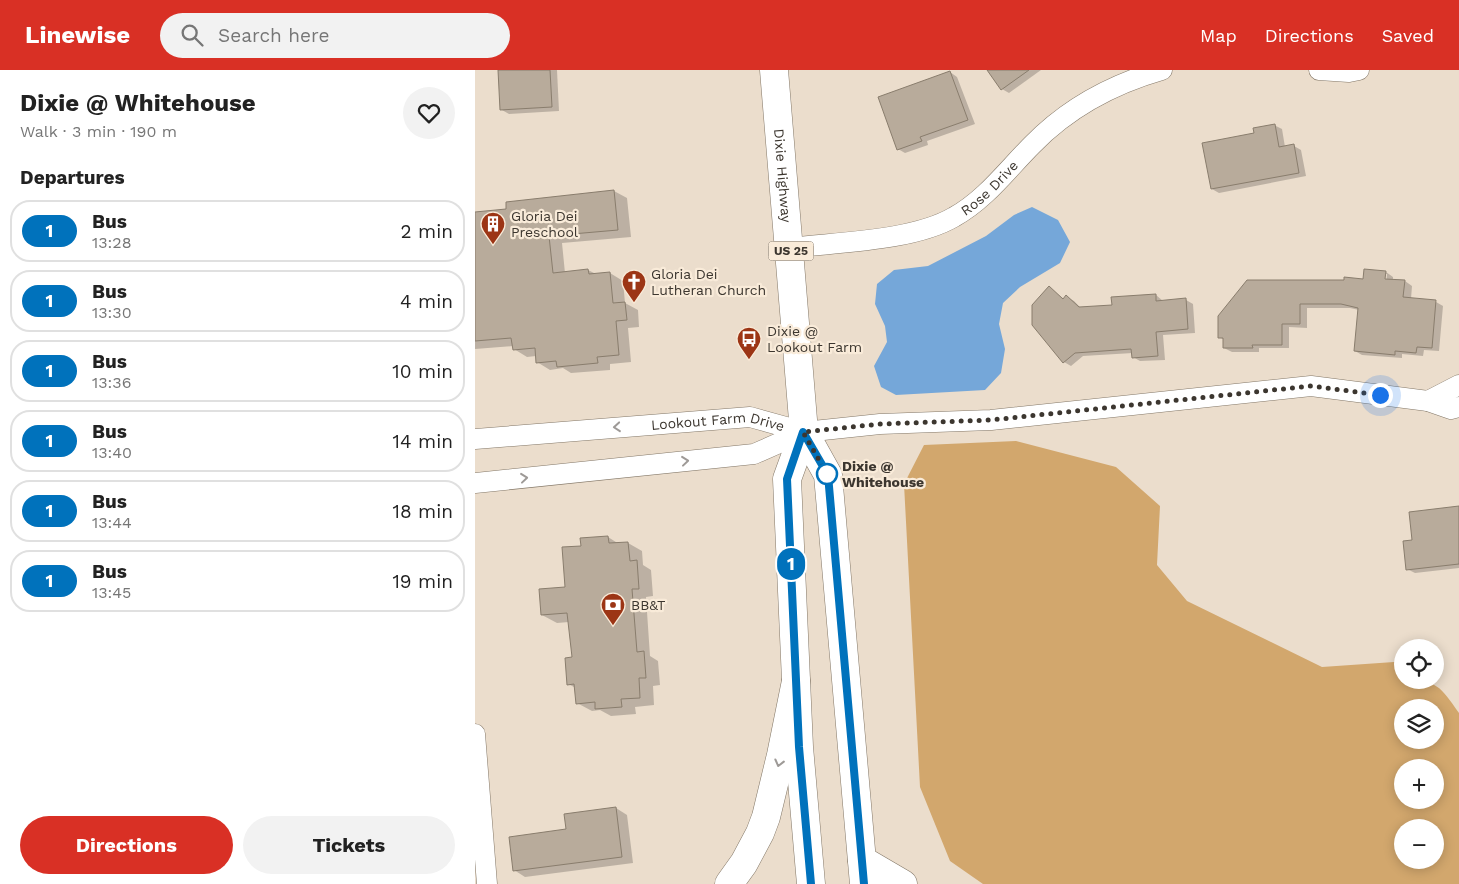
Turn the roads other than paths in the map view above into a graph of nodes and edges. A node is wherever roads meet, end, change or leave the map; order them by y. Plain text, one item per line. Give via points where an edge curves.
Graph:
1 (774, 70) edge
2 (1162, 70) edge
3 (1319, 70) edge
4 (1359, 70) edge
5 (790, 248) junction
6 (1459, 385) edge
7 (1428, 401) junction
8 (1459, 408) edge
9 (803, 432) junction
10 (475, 439) edge
11 (475, 483) edge
12 (796, 681) junction
13 (475, 734) edge
14 (863, 872) edge
15 (487, 884) edge
16 (729, 884) edge
17 (811, 884) edge
18 (903, 884) edge

1 - 5 main road, Dixie Highway / US 25
2 - 5 street, Rose Drive via 1100,93 1059,120 976,203 953,218 923,230
3 - 4 street
5 - 9 main road, Dixie Highway / US 25
6 - 7 street
7 - 8 street via 1451,409
7 - 9 street via 1311,386 991,420 880,424
9 -> 10 street, Lookout Farm Drive via 750,417
11 -> 9 street, Lookout Farm Drive via 754,454
9 - 12 main road, Dixie Highway / US 25 via 787,479
9 - 14 main road, Dixie Highway / US 25 via 828,475
12 -> 16 main road via 766,817 744,863
12 - 17 main road, Dixie Highway / US 25
13 - 15 street
14 - 18 main road

